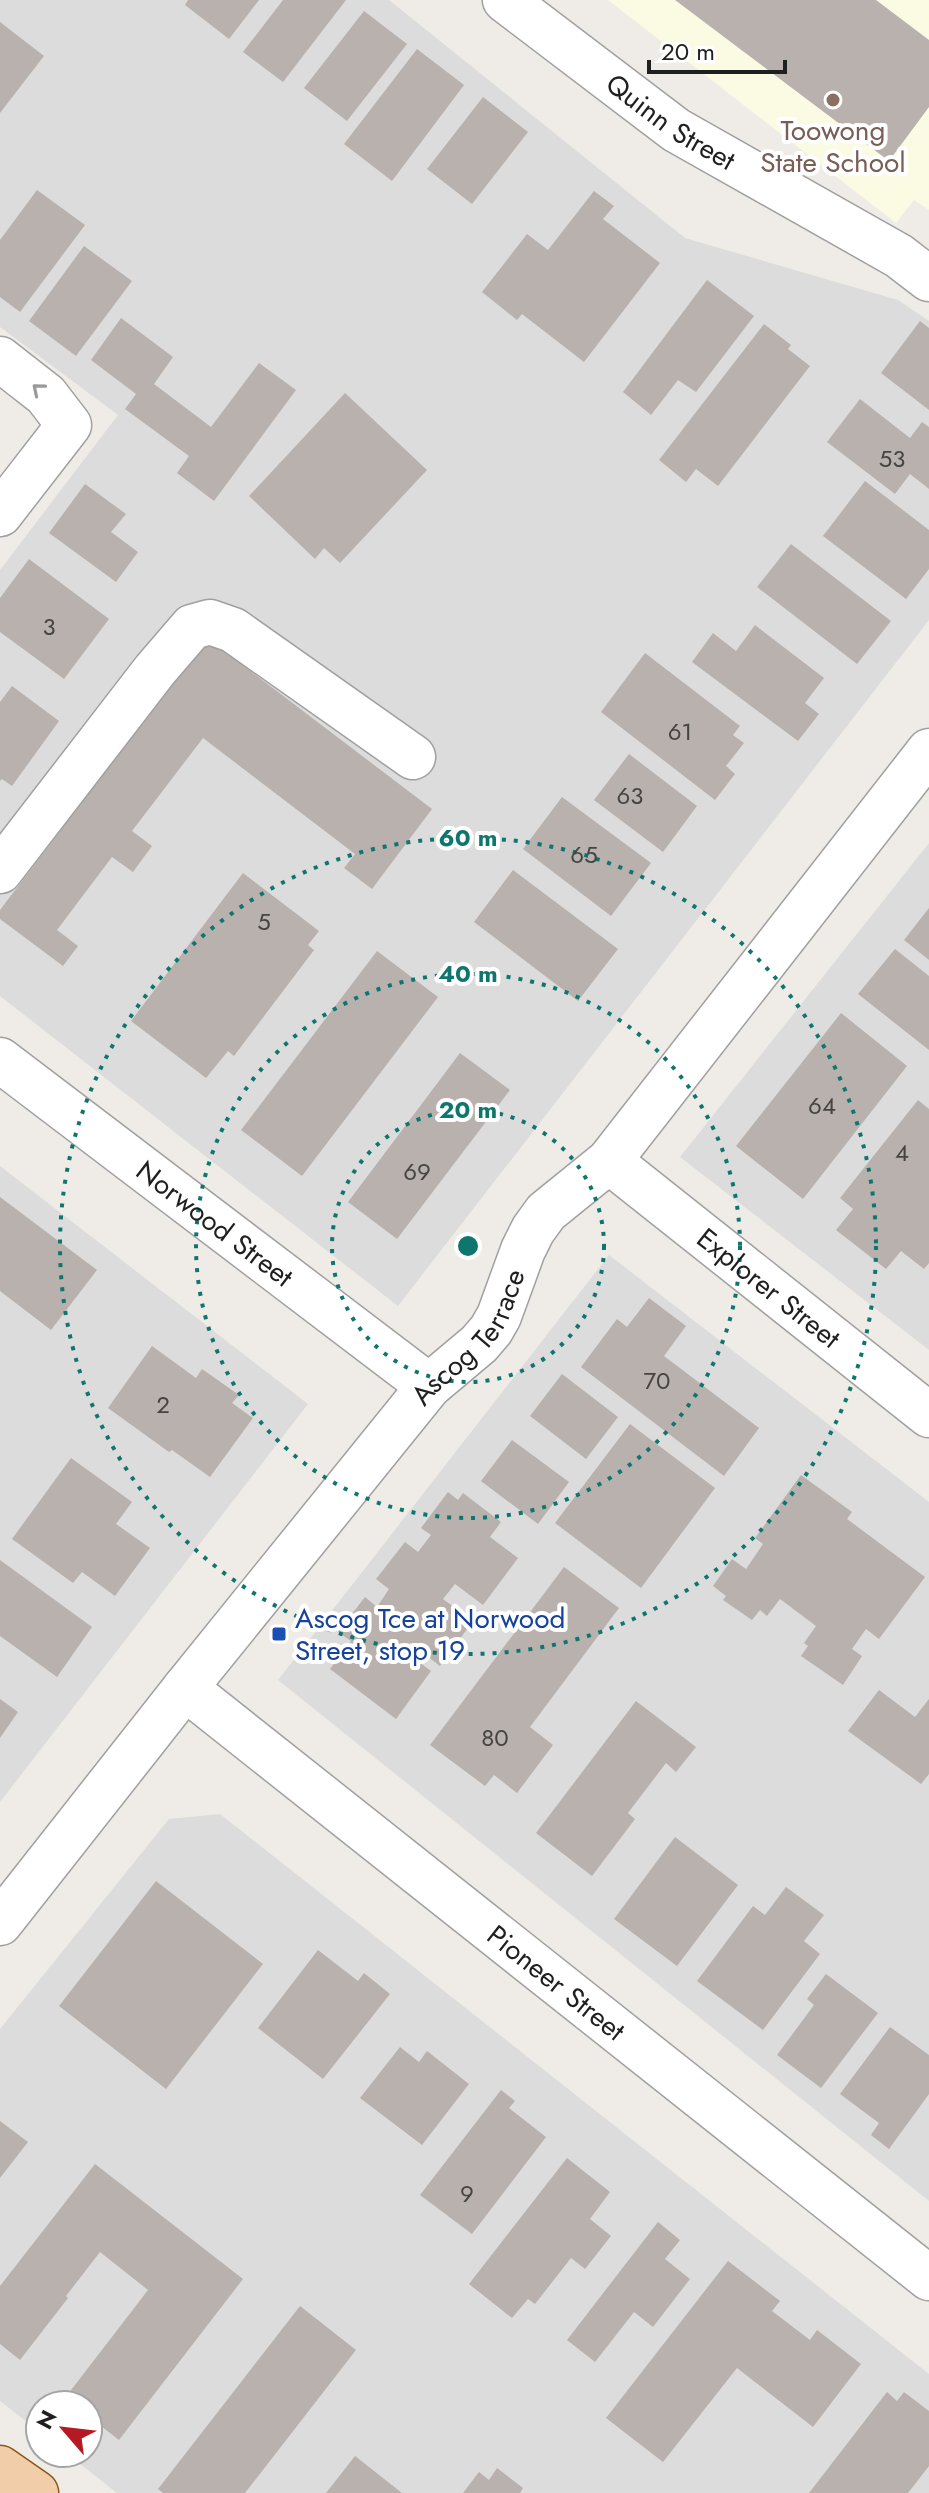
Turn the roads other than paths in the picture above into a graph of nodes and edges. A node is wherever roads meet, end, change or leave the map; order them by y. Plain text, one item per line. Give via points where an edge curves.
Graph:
1 (505, 0) edge
2 (929, 279) edge
3 (0, 359) edge
4 (0, 514) edge
5 (929, 751) edge
6 (413, 757) dead end
7 (0, 871) edge
8 (0, 1060) edge
9 (609, 1161) junction
10 (429, 1386) junction
11 (929, 1415) edge
12 (185, 1688) junction
13 (0, 1923) edge
14 (929, 2278) edge
15 (0, 2468) edge
16 (36, 2493) edge

1 - 2 street, Quinn Street via 676,130 899,256
4 -> 3 street via 69,425 46,395
5 - 9 street, Ascog Terrace
6 - 7 street via 233,630 210,622 192,627 169,652
8 - 10 street, Norwood Street
9 - 10 street, Ascog Terrace via 546,1212 523,1250 491,1330
9 - 11 street, Explorer Street
10 - 12 street, Ascog Terrace
12 - 13 street, Ascog Terrace
12 - 14 street, Pioneer Street
15 - 16 main road

